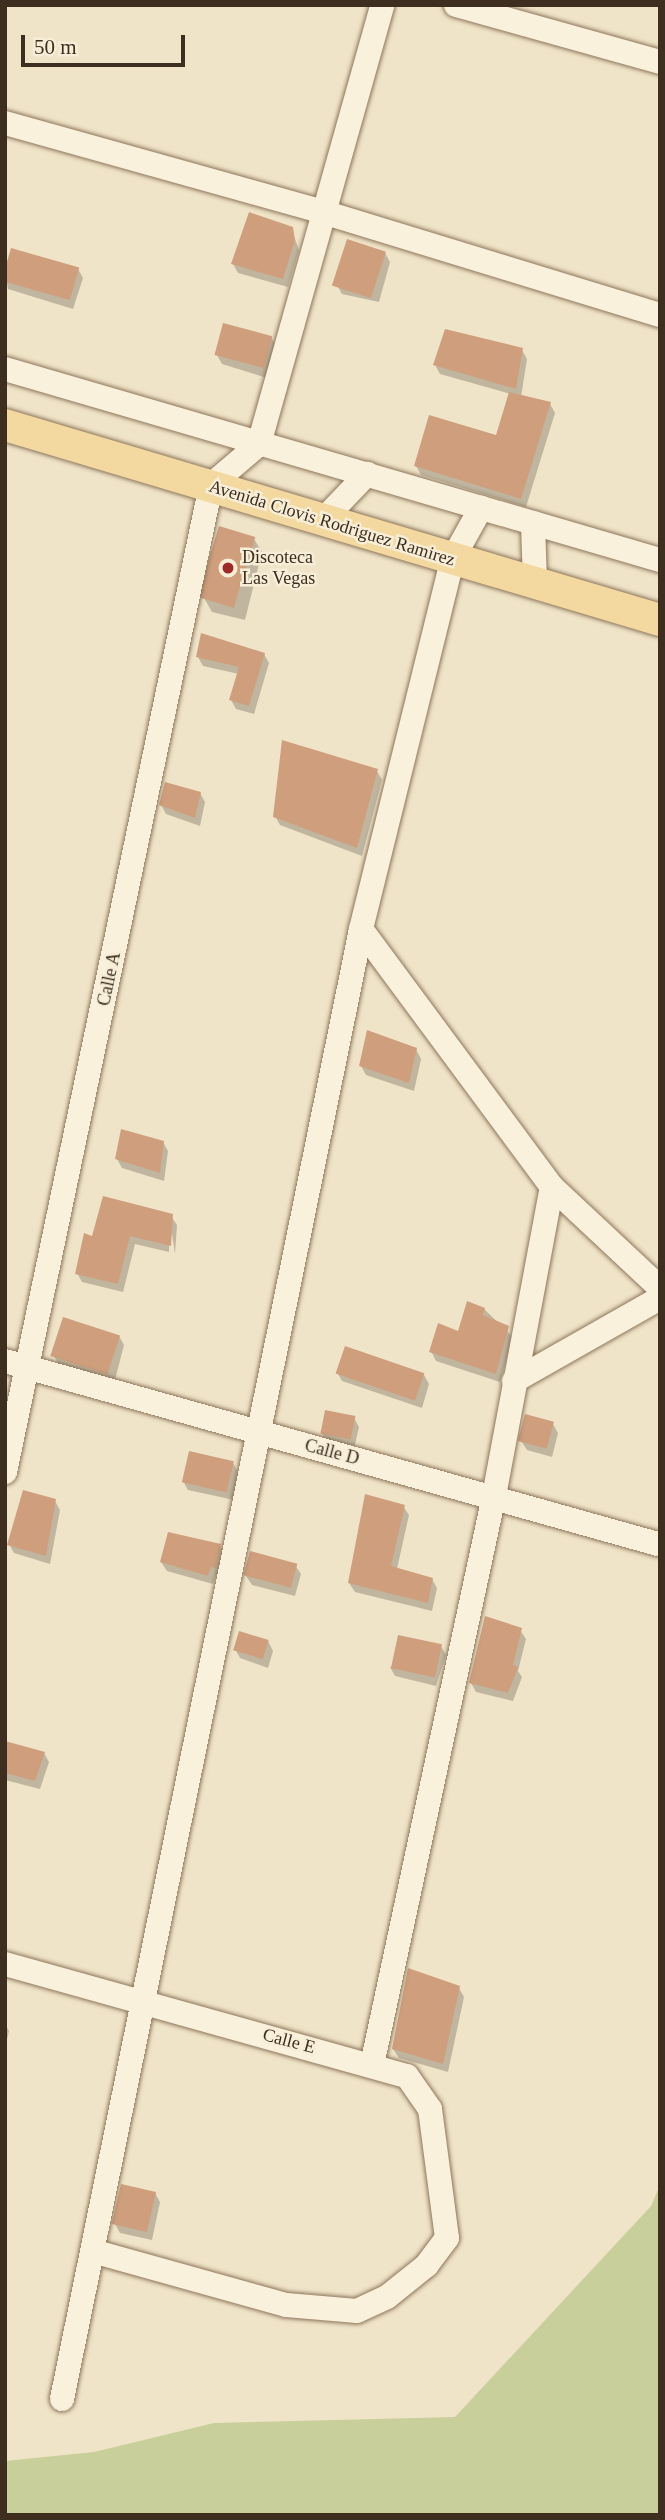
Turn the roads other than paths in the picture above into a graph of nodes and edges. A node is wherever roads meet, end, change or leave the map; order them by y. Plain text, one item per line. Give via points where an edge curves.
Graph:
1 (382, 5) edge
2 (456, 5) edge
3 (660, 62) edge
4 (5, 123) edge
5 (323, 212) junction
6 (660, 315) edge
7 (5, 369) edge
8 (5, 425) edge
9 (259, 444) junction
10 (367, 474) junction
11 (211, 485) junction
12 (481, 508) junction
13 (323, 520) junction
14 (533, 523) junction
15 (452, 560) junction
16 (660, 560) edge
17 (535, 584) junction
18 (660, 620) edge
19 (361, 929) junction
20 (552, 1187) junction
21 (660, 1288) edge
22 (660, 1298) edge
23 (16, 1364) edge
24 (514, 1381) junction
25 (255, 1432) junction
26 (5, 1472) edge
27 (494, 1496) junction
28 (658, 1545) edge
29 (5, 1964) edge
30 (142, 2001) junction
31 (372, 2064) junction
32 (92, 2251) junction
33 (62, 2399) dead end

1 - 5 street
2 - 3 street
4 - 5 street
5 - 6 street
5 - 9 street
7 - 9 street
8 - 11 main road, Avenida Clovis Rodriguez Ramirez
9 - 10 street
9 - 11 street
10 - 12 street
10 - 13 street
11 - 13 main road, Avenida Clovis Rodriguez Ramirez
11 - 23 street, Calle A
12 - 14 street
12 - 15 street
13 - 15 main road, Avenida Clovis Rodriguez Ramirez
14 - 16 street
14 - 17 street
15 - 17 main road, Avenida Clovis Rodriguez Ramirez
15 - 19 street
17 - 18 main road, Avenida Clovis Rodriguez Ramirez
19 - 20 street
19 - 25 street
20 - 21 street
20 - 24 street
22 - 24 street
23 - 25 street, Calle D
23 - 26 street, Calle A
24 - 27 street
25 - 27 street, Calle D
25 - 30 street
27 - 28 street, Calle D
27 - 31 street
29 - 30 street, Calle E
30 - 31 street, Calle E
30 - 32 street
31 - 32 street, Calle E via 407,2076 430,2109 447,2238 427,2265 387,2297 357,2311 286,2305
32 - 33 street

